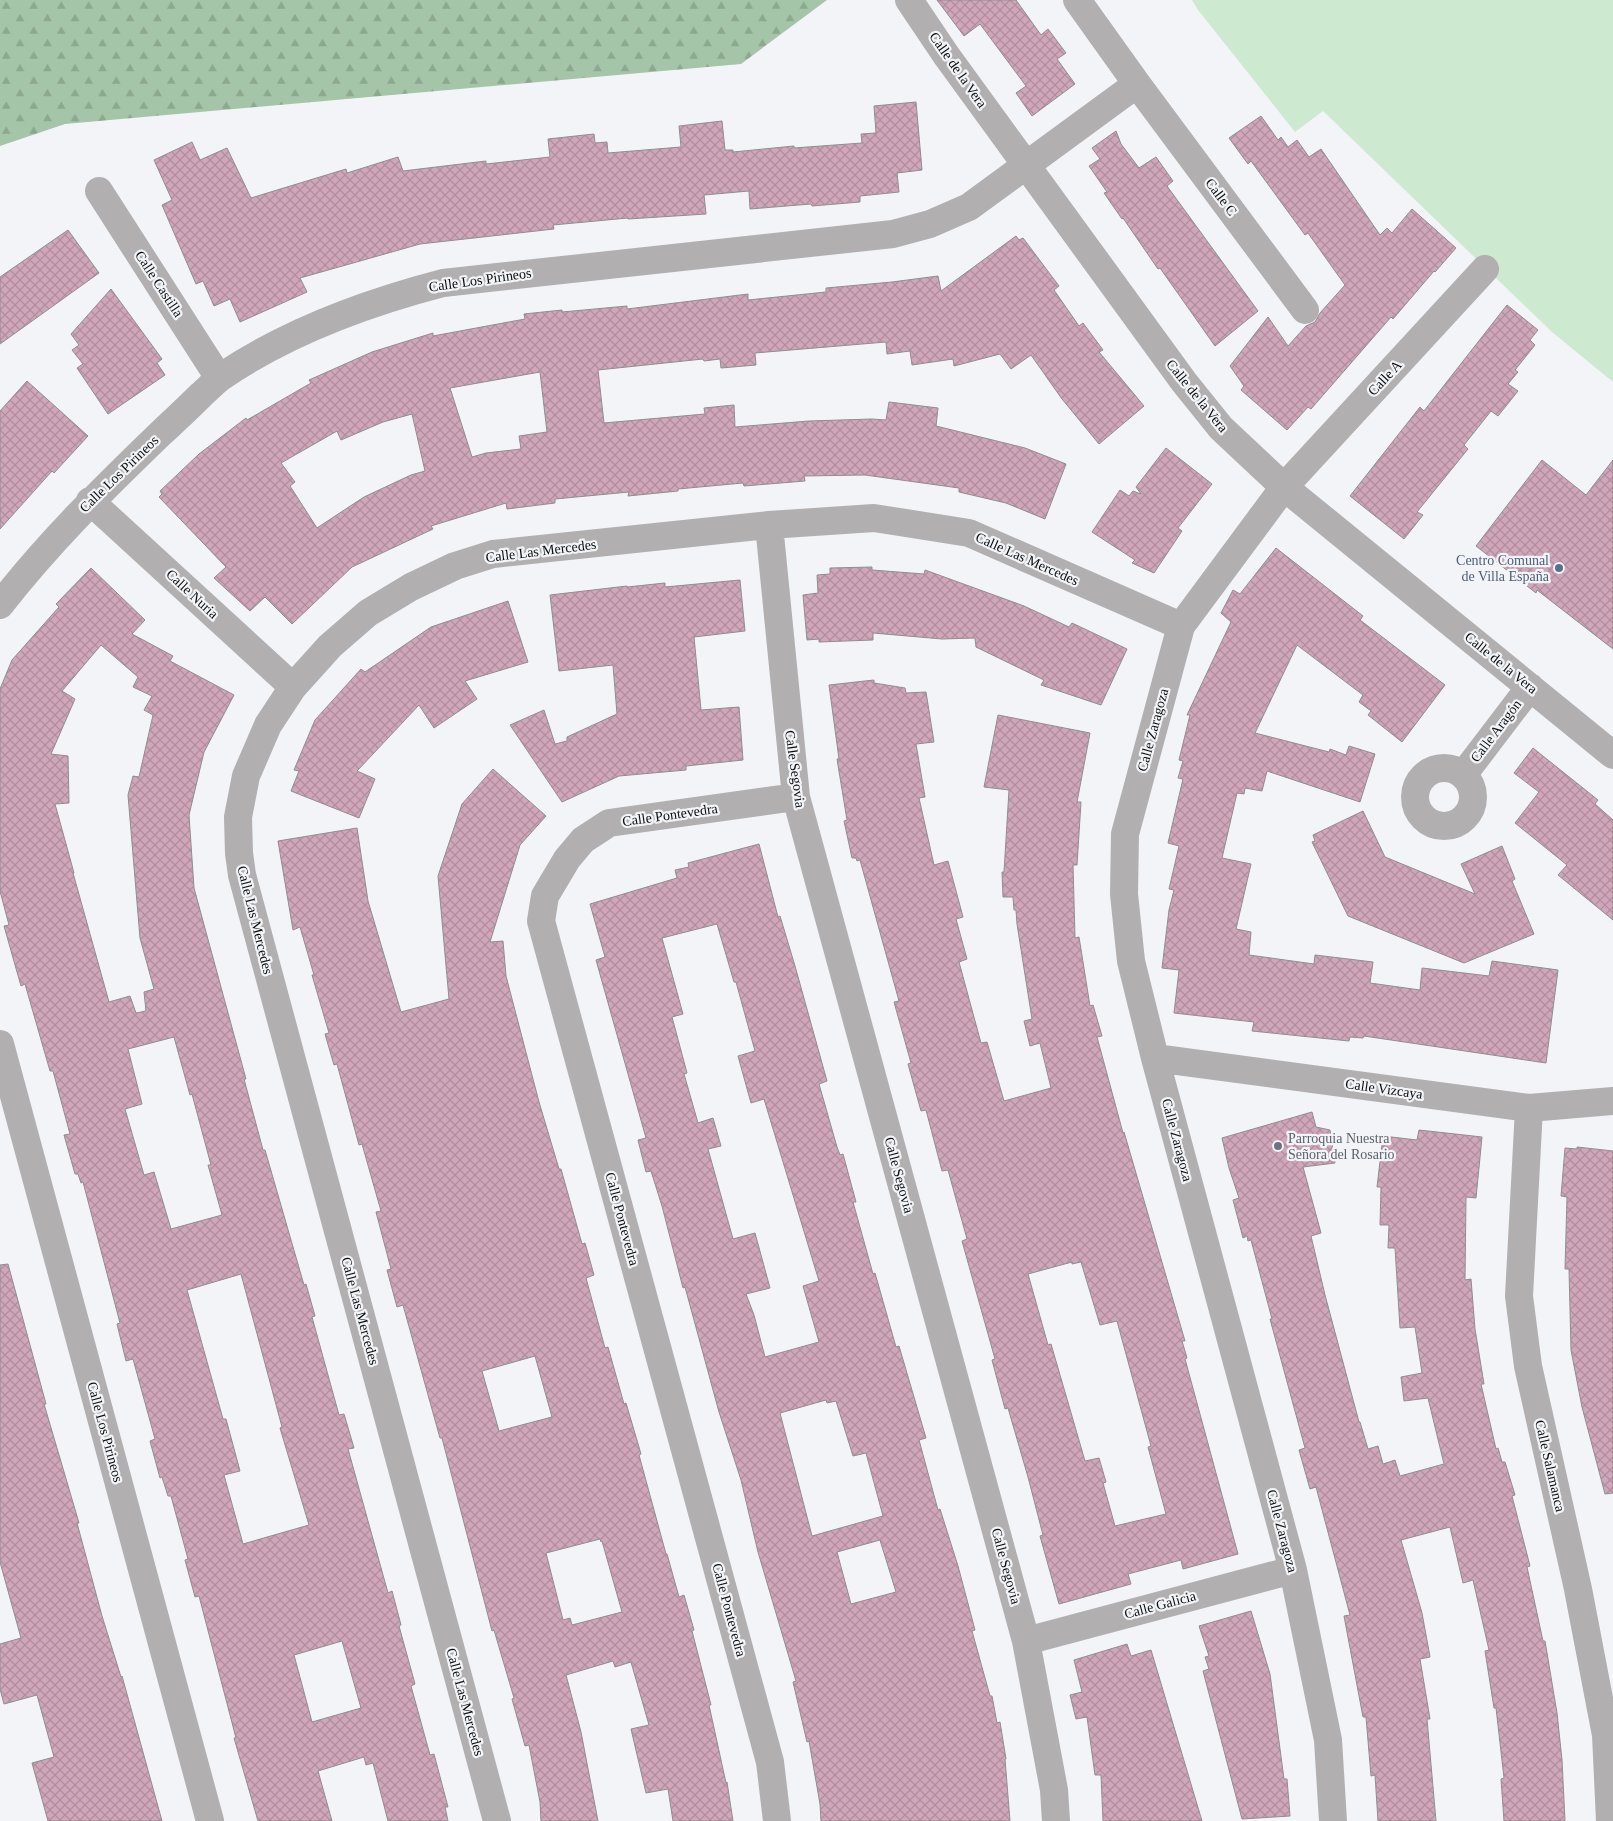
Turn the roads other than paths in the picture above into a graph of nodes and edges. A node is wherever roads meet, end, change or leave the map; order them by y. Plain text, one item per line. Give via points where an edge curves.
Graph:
1 (910, 0) edge
2 (1077, 0) edge
3 (1137, 84) junction
4 (1027, 166) junction
5 (99, 190) dead end
6 (1485, 269) dead end
7 (1305, 310) dead end
8 (219, 378) junction
9 (1284, 487) junction
10 (90, 501) junction
11 (769, 525) junction
12 (0, 605) edge
13 (1181, 626) junction
14 (293, 687) junction
15 (1530, 687) junction
16 (1613, 755) edge
17 (1463, 775) dead end
18 (796, 797) junction
19 (0, 1044) edge
20 (1155, 1058) junction
21 (1613, 1101) edge
22 (1530, 1108) junction
23 (1293, 1570) junction
24 (1026, 1641) junction
25 (1609, 1736) edge
26 (210, 1821) edge
27 (497, 1821) edge
28 (777, 1821) edge
29 (1056, 1821) edge
30 (1333, 1821) edge
31 (1610, 1821) edge

1 - 4 street, Calle de la Vera
2 - 3 street, Calle C
3 - 4 street
3 - 7 street, Calle C
4 - 8 street, Calle Los Pirineos via 970,208 893,234 443,283 408,292 302,333
4 - 9 street, Calle de la Vera via 1184,382 1221,428
5 - 8 street, Calle Castilla
6 - 9 street, Calle A
8 - 10 street, Calle Los Pirineos
9 - 13 street, Calle Zaragoza
9 - 15 street, Calle de la Vera
10 - 12 street, Calle Los Pirineos
10 - 14 street, Calle Nuria
11 - 13 street, Calle Las Mercedes via 874,518 969,533
11 - 14 street, Calle Las Mercedes via 493,554 455,566 368,613 330,646
11 - 18 street, Calle Segovia
13 - 20 street, Calle Zaragoza via 1125,834 1124,894 1131,961
14 - 27 street, Calle Las Mercedes via 268,725 246,776 238,817 242,875
15 - 16 street, Calle de la Vera
15 - 17 street, Calle Aragón
18 - 24 street, Calle Segovia
18 - 28 street, Calle Pontevedra via 609,823 583,840 567,859 545,896 541,921 768,1753
19 - 26 street, Calle Los Pirineos
20 - 22 street, Calle Vizcaya
20 - 23 street, Calle Zaragoza
21 - 22 street, Calle Vizcaya
22 - 25 street, Calle Salamanca via 1519,1296 1528,1366
23 - 24 street, Calle Galicia
23 - 30 street, Calle Zaragoza via 1328,1740
24 - 29 street, Calle Segovia via 1054,1790
25 - 31 street, Calle Salamanca

